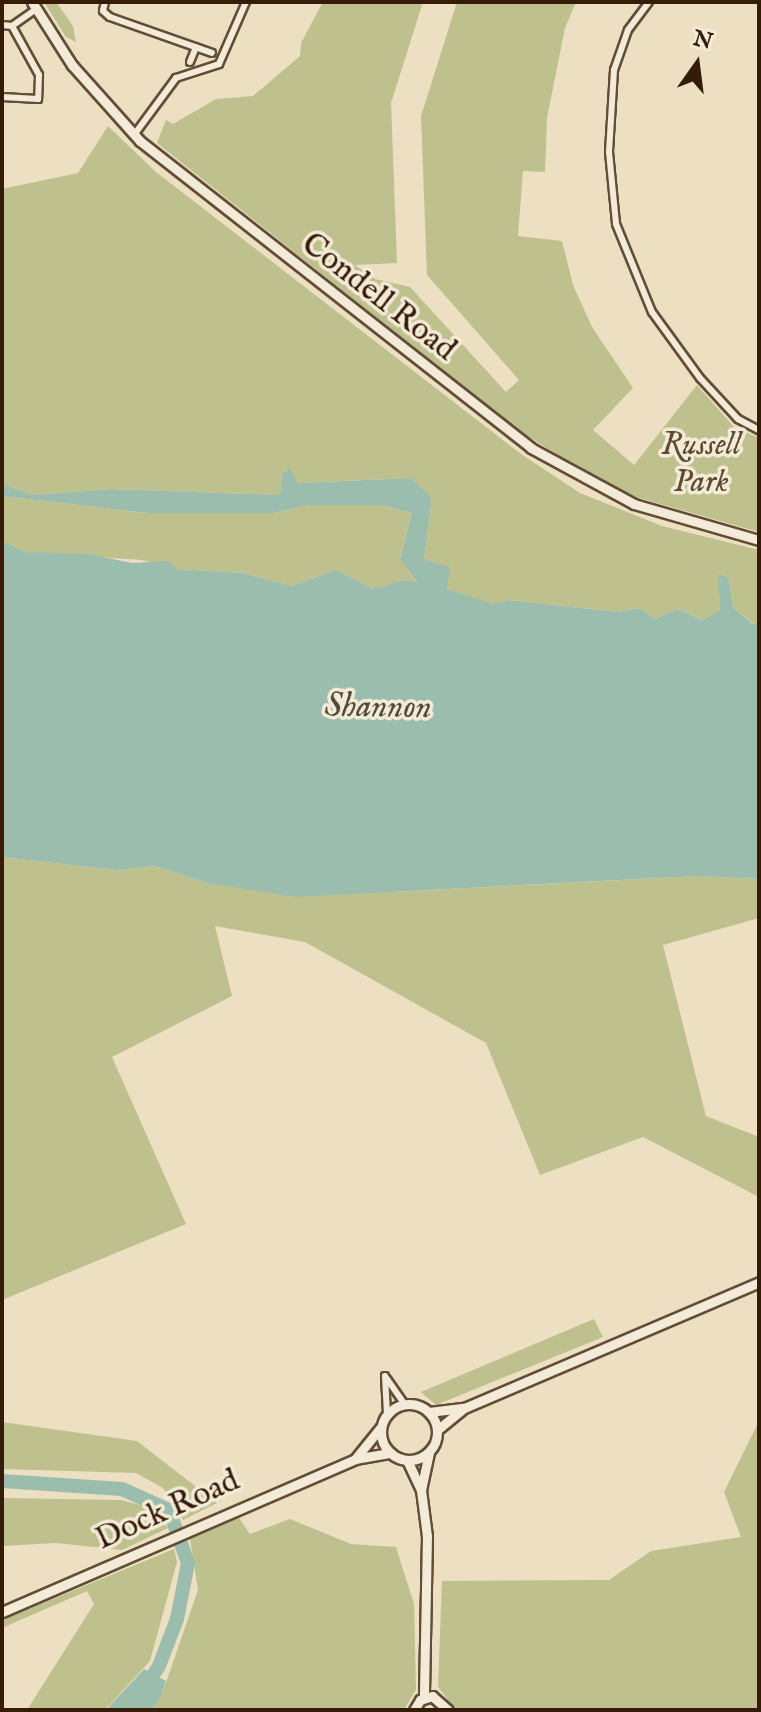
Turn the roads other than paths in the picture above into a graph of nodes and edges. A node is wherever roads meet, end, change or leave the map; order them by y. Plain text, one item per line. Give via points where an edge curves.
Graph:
1 (105, 2) edge
2 (246, 2) edge
3 (649, 2) edge
4 (34, 5) edge
5 (2, 25) edge
6 (12, 26) junction
7 (196, 47) junction
8 (212, 53) dead end
9 (190, 62) dead end
10 (2, 97) edge
11 (134, 135) junction
12 (759, 430) edge
13 (759, 540) edge
14 (759, 1282) edge
15 (405, 1405) junction
16 (464, 1408) junction
17 (429, 1412) junction
18 (384, 1420) junction
19 (437, 1430) junction
20 (429, 1452) junction
21 (390, 1453) junction
22 (355, 1459) junction
23 (407, 1460) junction
24 (421, 1490) junction
25 (2, 1612) edge
26 (426, 1677) junction
27 (436, 1697) junction
28 (424, 1698) junction
29 (414, 1710) edge
30 (448, 1710) edge

1 - 7 street via 103,11 110,17
2 - 11 street via 219,64 176,78
3 - 12 street via 628,30 614,70 609,152 616,224 652,312 700,378 738,419
4 - 6 street
4 - 11 main road, Condell Road via 72,65
5 - 6 street
6 - 10 street via 39,75 38,99
7 - 8 street
7 - 9 street
11 - 13 main road, Condell Road via 225,212 531,448 634,504
14 - 16 main road
15 - 17 main road
15 - 18 main road
15 - 18 street via 385,1376
16 - 17 main road
16 - 19 main road
17 - 19 main road
18 - 21 main road via 382,1440
18 - 22 main road, Dock Road
19 - 20 main road
20 - 23 main road
20 - 24 main road
21 - 22 main road, Dock Road
21 - 23 main road
22 - 25 main road, Dock Road
23 - 24 main road
24 - 26 main road via 427,1536
26 - 27 main road
26 - 28 main road
27 - 28 main road
27 - 30 main road
28 - 29 main road

